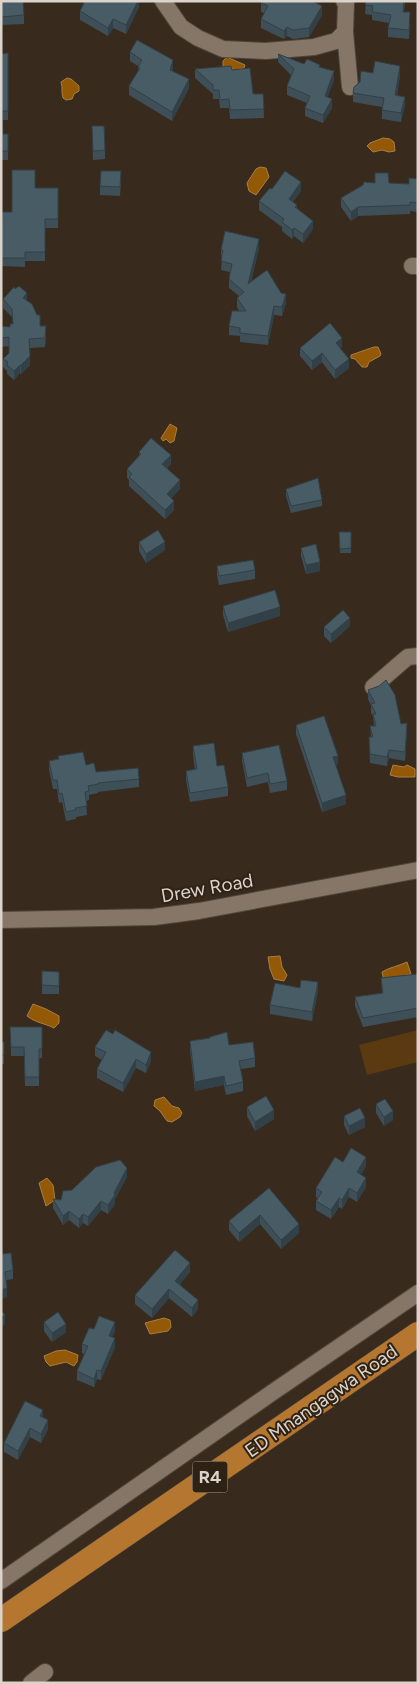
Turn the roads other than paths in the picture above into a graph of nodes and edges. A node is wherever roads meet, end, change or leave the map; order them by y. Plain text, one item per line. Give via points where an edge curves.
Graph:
1 (163, 1) edge
2 (344, 1) edge
3 (345, 32) junction
4 (350, 87) dead end
5 (418, 656) edge
6 (373, 687) edge
7 (416, 873) edge
8 (1, 920) edge
9 (418, 1293) edge
10 (418, 1334) edge
11 (1, 1581) edge
12 (1, 1620) edge
13 (45, 1672) dead end
14 (31, 1683) edge

1 - 3 street via 182,27 223,49 266,51 314,47 336,41
2 - 3 street
3 - 4 street
5 - 6 street via 403,660
7 - 8 street, Drew Road via 154,917
9 - 11 street
10 - 12 highway, ED Mnangagwa Road / R4
13 - 14 street

